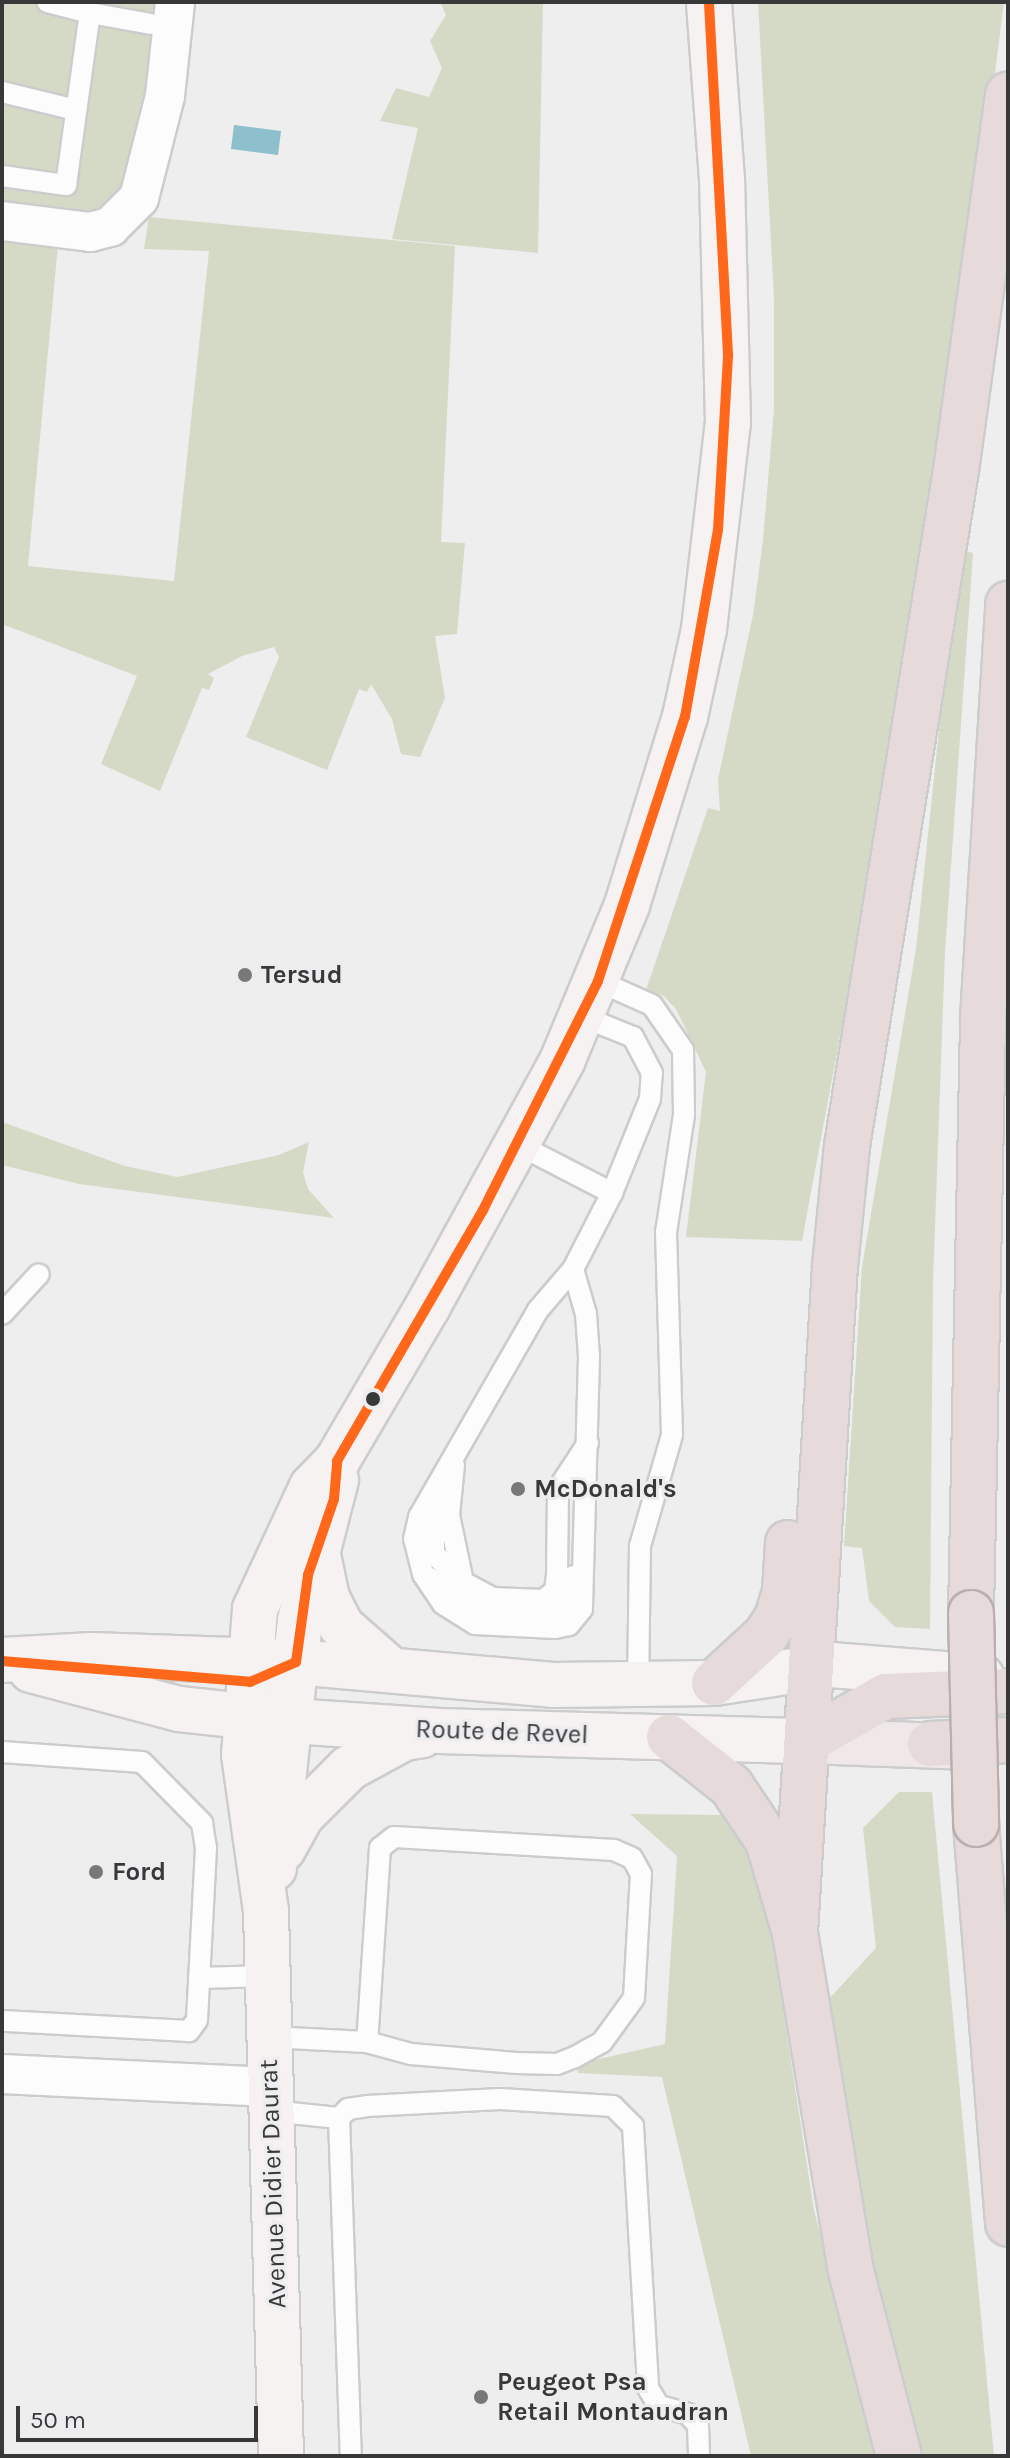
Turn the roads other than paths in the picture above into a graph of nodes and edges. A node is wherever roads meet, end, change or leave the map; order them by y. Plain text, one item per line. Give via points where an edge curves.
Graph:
1 (47, 2) edge
2 (709, 2) edge
3 (90, 13) junction
4 (163, 13) edge
5 (2, 92) edge
6 (1008, 95) edge
7 (76, 110) junction
8 (2, 176) edge
9 (2, 221) edge
10 (1008, 604) edge
11 (590, 998) junction
12 (519, 1145) junction
13 (612, 1193) junction
14 (835, 1266) junction
15 (573, 1269) junction
16 (39, 1274) dead end
17 (2, 1314) edge
18 (589, 1442) junction
19 (459, 1445) junction
20 (337, 1461) junction
21 (317, 1545) junction
22 (2, 1661) edge
23 (391, 1670) junction
24 (809, 1670) junction
25 (1008, 1679) edge
26 (714, 1683) junction
27 (553, 1685) junction
28 (249, 1686) junction
29 (638, 1686) junction
30 (1008, 1691) edge
31 (293, 1693) junction
32 (440, 1731) junction
33 (669, 1737) junction
34 (1008, 1740) edge
35 (807, 1741) junction
36 (930, 1744) junction
37 (1008, 1750) edge
38 (2, 1752) edge
39 (275, 1863) junction
40 (266, 1911) junction
41 (795, 1933) junction
42 (268, 1976) junction
43 (199, 1978) junction
44 (2, 2021) edge
45 (269, 2037) junction
46 (367, 2042) junction
47 (2, 2074) edge
48 (270, 2099) junction
49 (339, 2118) junction
50 (1008, 2224) edge
51 (281, 2456) edge
52 (351, 2456) edge
53 (699, 2456) edge
54 (899, 2456) edge

1 - 3 lane
2 - 11 main road via 727,316 728,423 718,530 685,717 627,905
3 - 4 lane
3 - 7 lane
4 - 9 street via 165,96 139,198 110,227 90,232
5 - 7 lane
6 - 14 highway via 956,470 847,1146
7 - 8 lane via 66,185
10 - 50 highway, bridge via 983,1018 971,1613 976,1824
11 - 12 main road
11 - 13 lane via 633,1037 652,1073 650,1099
11 - 29 lane via 652,1005 683,1050 684,1115 666,1232 672,1435 640,1546
12 - 13 lane
12 - 20 main road
13 - 15 lane
14 - 24 highway
14 - 26 highway via 808,1340 797,1403 785,1592 766,1635
15 - 18 lane via 586,1314
15 - 19 lane via 538,1310
16 - 17 lane
18 - 19 lane via 558,1489 555,1591 543,1600 519,1602 478,1593 463,1582 448,1486
18 - 19 lane via 582,1609 569,1625 475,1624 443,1604 423,1574 414,1539 419,1517
20 - 21 main road, Avenue Didier Daurat via 334,1499
20 - 28 main road, Avenue Didier Daurat via 312,1487 267,1578 255,1609
21 - 23 main road via 327,1598 341,1626
21 - 31 main road, Avenue Didier Daurat
22 - 28 main road, Route de Revel via 92,1655
23 - 27 main road, Route de Revel
23 - 31 main road, Route de Revel
24 - 25 main road, Route de Revel via 831,1665
24 - 26 main road, Route de Revel
24 - 35 highway
26 - 29 main road, Route de Revel
27 - 29 main road, Route de Revel
27 - 31 main road via 515,1696
28 - 31 main road, Route de Revel
28 - 31 main road, Route de Revel
28 - 40 main road, Avenue Didier Daurat via 244,1755
30 - 35 highway via 886,1696
31 - 32 main road, Route de Revel
31 - 39 main road, Avenue Didier Daurat
32 - 33 main road, Route de Revel
32 - 39 main road, Avenue Didier Daurat via 404,1738 360,1760 302,1815
33 - 35 main road, Route de Revel
33 - 41 highway via 731,1786 755,1817 768,1841
34 - 36 highway
35 - 36 main road, Route de Revel
35 - 41 highway
36 - 37 main road, Route de Revel
38 - 43 lane via 142,1762 202,1823 206,1848
39 - 40 main road, Avenue Didier Daurat
40 - 42 main road, Avenue Didier Daurat
41 - 54 highway via 850,2267
42 - 43 lane
42 - 45 main road, Avenue Didier Daurat
43 - 44 lane via 197,2020 189,2031
45 - 46 lane
45 - 48 main road, Avenue Didier Daurat
46 - 46 lane via 411,2054 557,2064 602,2042 634,1998 641,1874 632,1858 614,1850 394,1837 380,1848
47 - 48 street
48 - 49 lane
48 - 51 main road, Avenue Didier Daurat
49 - 52 lane
49 - 53 lane via 348,2109 367,2106 500,2099 613,2106 633,2126 648,2388 659,2406 688,2414 698,2425

